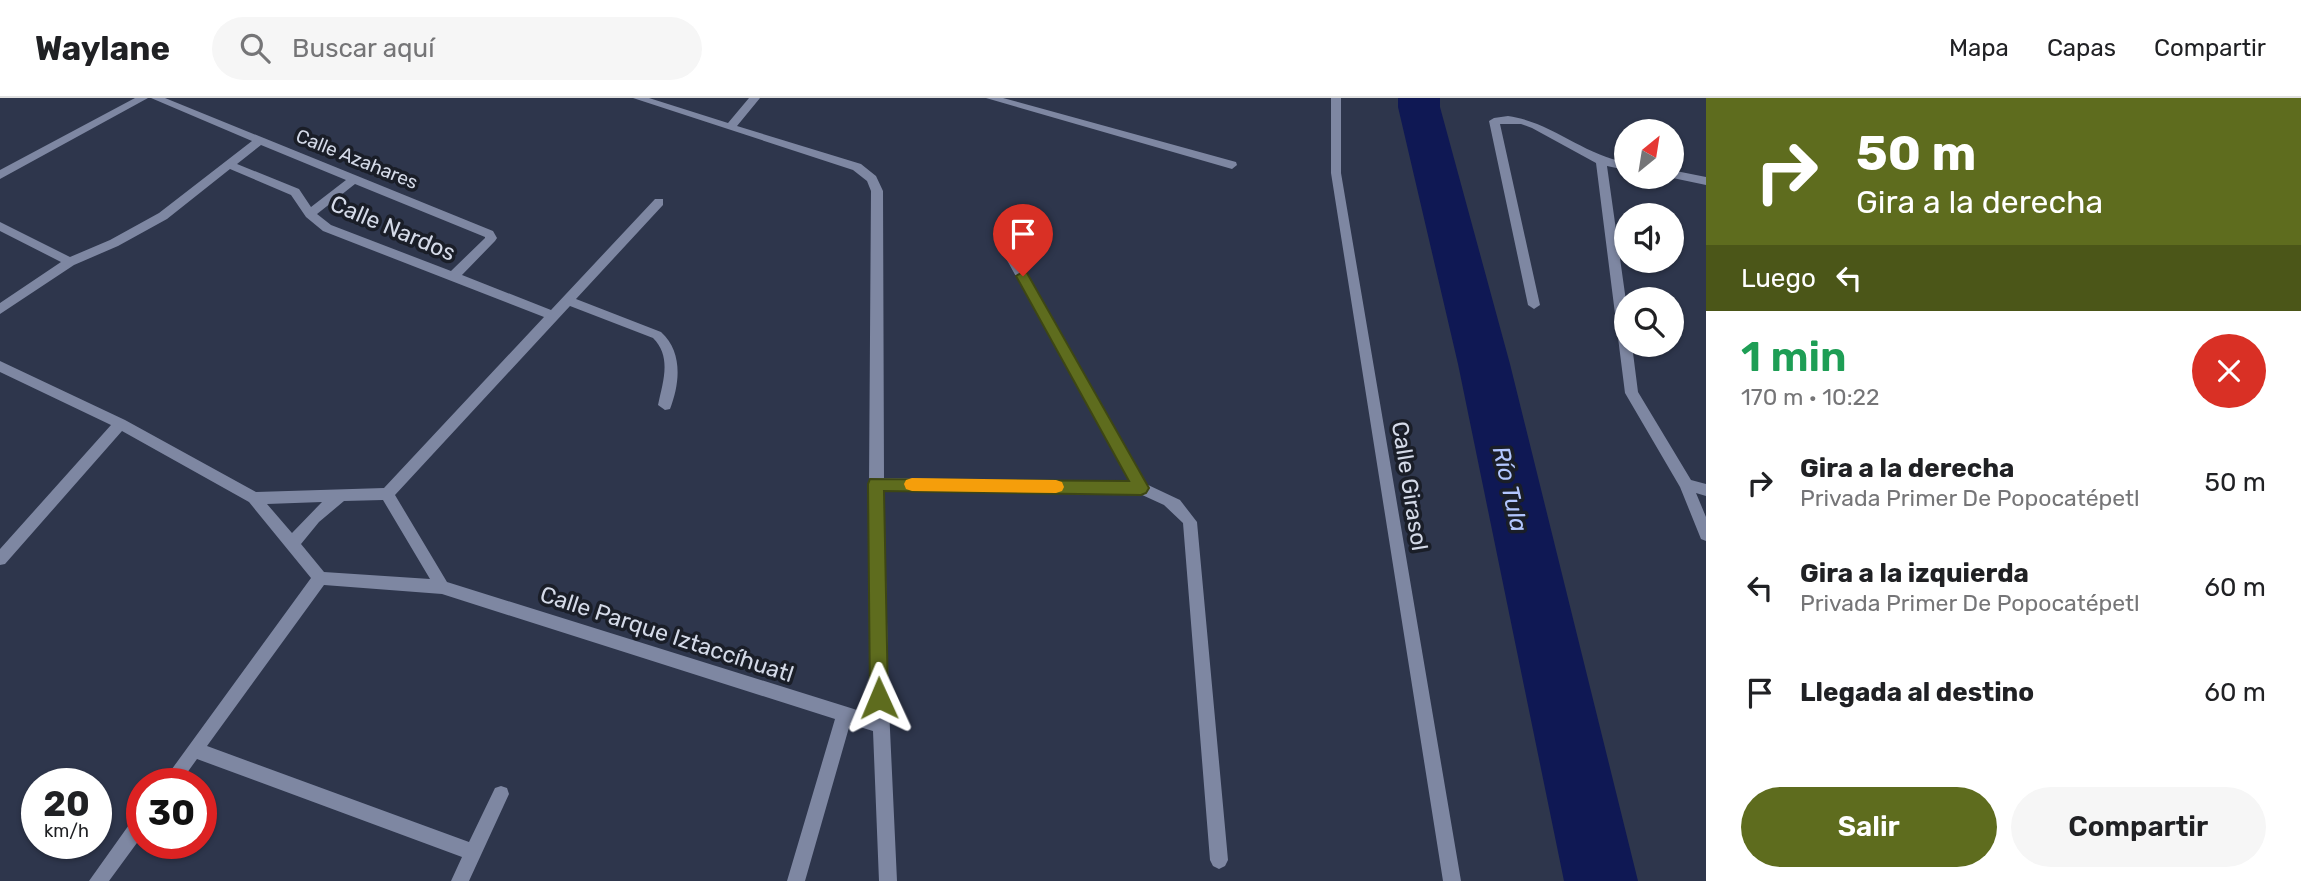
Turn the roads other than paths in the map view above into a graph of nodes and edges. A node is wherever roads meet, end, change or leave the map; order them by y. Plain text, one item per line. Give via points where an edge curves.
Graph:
1 (143, 98) edge
2 (156, 98) edge
3 (638, 98) edge
4 (755, 98) edge
5 (990, 98) edge
6 (1336, 98) edge
7 (730, 127) junction
8 (260, 141) junction
9 (1601, 161) junction
10 (228, 164) junction
11 (1614, 164) edge
12 (1232, 165) dead end
13 (0, 175) edge
14 (1684, 177) edge
15 (354, 179) junction
16 (1706, 181) edge
17 (659, 202) dead end
18 (310, 214) junction
19 (0, 226) edge
20 (1009, 253) dead end
21 (70, 261) junction
22 (454, 276) junction
23 (567, 300) junction
24 (1534, 305) dead end
25 (0, 309) edge
26 (552, 315) junction
27 (0, 366) edge
28 (666, 405) dead end
29 (120, 424) junction
30 (876, 484) junction
31 (1686, 485) junction
32 (1141, 488) junction
33 (1706, 490) edge
34 (387, 494) junction
35 (342, 495) junction
36 (254, 498) junction
37 (1706, 535) edge
38 (0, 537) edge
39 (16, 541) junction
40 (292, 544) junction
41 (0, 559) edge
42 (320, 578) junction
43 (442, 586) junction
44 (845, 714) junction
45 (879, 725) junction
46 (194, 750) junction
47 (181, 768) edge
48 (501, 794) dead end
49 (126, 843) edge
50 (473, 852) junction
51 (1219, 860) dead end
52 (98, 881) edge
53 (460, 881) edge
54 (796, 881) edge
55 (888, 881) edge
56 (1452, 881) edge

1 - 13 street
2 - 8 street, Calle Azahares
3 - 7 street
4 - 7 street
5 - 12 street
6 - 56 street, Calle Girasol via 1336,173
7 - 30 street via 857,167 872,179 877,191
8 - 10 street
8 - 15 street, Calle Azahares
9 - 11 street
9 - 24 street via 1533,124 1507,118 1494,121
9 - 31 street via 1632,393
10 - 18 street, Calle Nardos via 295,192
10 - 21 street via 163,216
14 - 16 street
15 - 18 street
15 - 22 street, Calle Azahares via 489,234 488,242
17 - 23 street
18 - 22 street, Calle Nardos via 327,228
19 - 21 street
20 - 32 street
21 - 25 street
22 - 26 street, Calle Nardos
23 - 26 street
23 - 28 street via 657,335 669,344 672,357
26 - 34 street
27 - 29 street
29 - 36 street
29 - 39 street
30 - 32 street
30 - 45 street
31 - 33 street
31 - 37 street
32 - 51 street via 1181,507 1190,522
34 - 35 street
34 - 43 street
35 - 36 street
35 - 40 street via 322,508
36 - 40 street
38 - 39 street
39 - 41 street
40 - 42 street
42 - 43 street, Calle Parque Iztaccíhuatl
42 - 46 street
43 - 44 street, Calle Parque Iztaccíhuatl
44 - 45 street, Calle Parque Iztaccíhuatl
44 - 54 street
45 - 55 street
46 - 47 street
46 - 50 street
48 - 50 street
49 - 52 street
50 - 53 street

